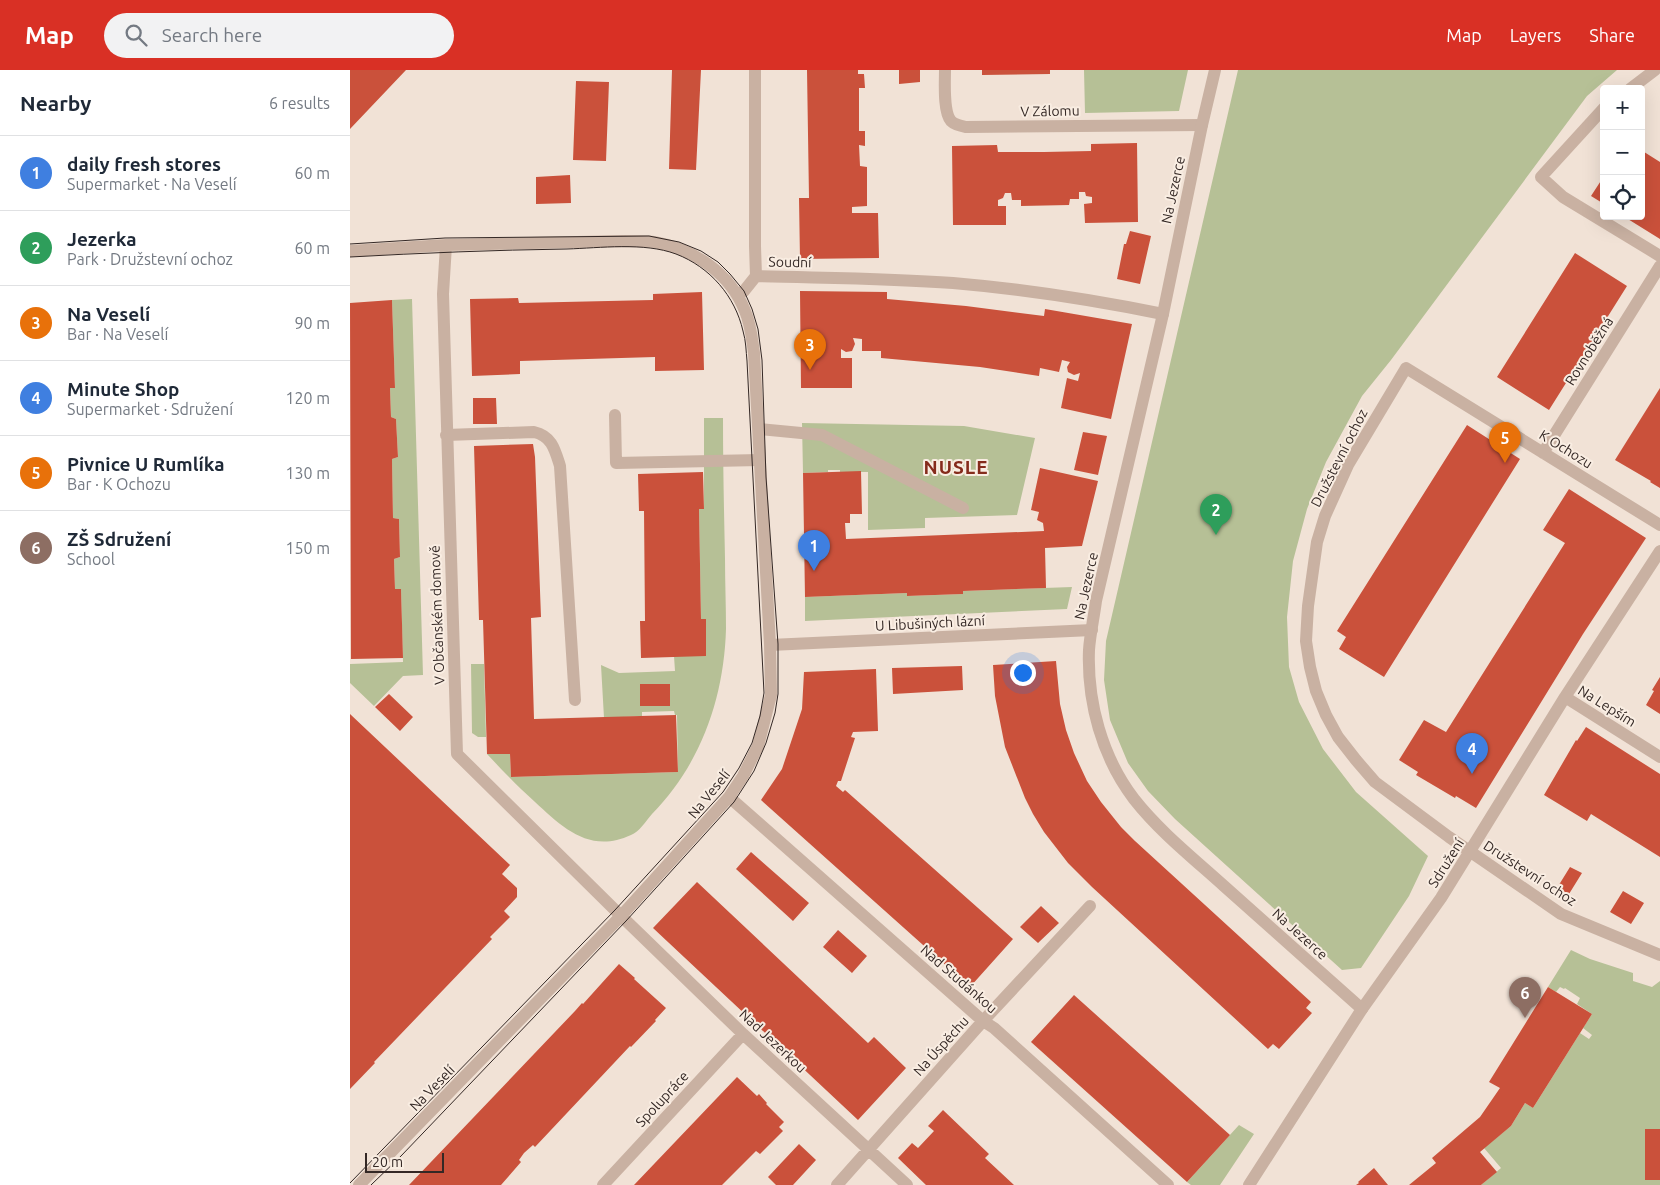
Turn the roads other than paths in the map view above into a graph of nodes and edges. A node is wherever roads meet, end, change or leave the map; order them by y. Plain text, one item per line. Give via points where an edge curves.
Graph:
1 (755, 70) edge
2 (945, 70) edge
3 (1215, 70) edge
4 (1655, 70) edge
5 (1635, 85) edge
6 (1600, 112) edge
7 (1202, 125) junction
8 (446, 245) junction
9 (350, 251) edge
10 (1660, 256) edge
11 (1660, 266) edge
12 (756, 276) junction
13 (737, 294) junction
14 (1163, 314) junction
15 (1406, 368) joint
16 (615, 415) dead end
17 (759, 429) junction
18 (446, 435) junction
19 (1543, 453) junction
20 (760, 460) junction
21 (963, 508) dead end
22 (1660, 525) edge
23 (1660, 551) edge
24 (1092, 630) junction
25 (770, 645) junction
26 (1564, 697) junction
27 (575, 700) dead end
28 (1660, 757) edge
29 (729, 797) junction
30 (1471, 852) junction
31 (1090, 906) dead end
32 (621, 916) junction
33 (1660, 955) edge
34 (1362, 1010) junction
35 (983, 1021) junction
36 (743, 1034) junction
37 (869, 1149) junction
38 (359, 1185) edge
39 (603, 1185) edge
40 (837, 1185) edge
41 (907, 1185) edge
42 (1168, 1185) edge
43 (1249, 1185) edge

1 - 12 street
2 - 7 street, V Zálomu via 948,116 953,123 966,127
3 - 7 street, Na Jezerce
4 - 5 street
6 - 10 street via 1541,177 1563,197
7 - 14 street, Na Jezerce
8 - 9 street
8 - 13 street via 652,242 697,256 725,279
8 - 18 street, V Občanském domově via 443,294
11 - 19 street, Rovnoběžná
12 - 13 street, Soudní via 744,291
12 - 14 street, Soudní via 954,283 1066,297
13 - 17 street, Na Veselí via 751,330
14 - 24 street, Na Jezerce
15 - 19 street, K Ochozu
15 - 30 street, Družstevní ochoz via 1348,465 1325,516 1312,571 1306,641 1316,691 1338,737 1375,782
16 - 20 street via 616,462
17 - 20 street, Na Veselí
17 - 21 street via 822,435
18 - 27 street via 534,432 548,439 555,450 560,466
18 - 32 street, V Občanském domově via 457,754
19 - 22 street, K Ochozu
20 - 25 street, Na Veselí
23 - 26 street, Sdružení
24 - 25 street, U Libušiných lázní
24 - 34 street, Na Jezerce via 1090,684 1095,717 1111,760 1134,799 1167,835
25 - 29 street, Na Veselí via 771,695 766,719 758,746
26 - 28 street, Na Lepším
26 - 30 street, Sdružení
29 - 32 street, Na Veselí
29 - 35 street, Nad Studánkou
30 - 33 street, Družstevní ochoz via 1561,914
30 - 34 street, Sdružení
31 - 35 street, Na Úspěchu
32 - 36 street, Nad Jezerkou
32 - 38 street, Na Veselí
34 - 43 street, Sdružení
35 - 37 street, Na Úspěchu
35 - 42 street, Nad Studánkou
36 - 37 street, Nad Jezerkou
36 - 39 street, Spolupráce
37 - 40 street, Na Úspěchu
37 - 41 street, Nad Jezerkou

